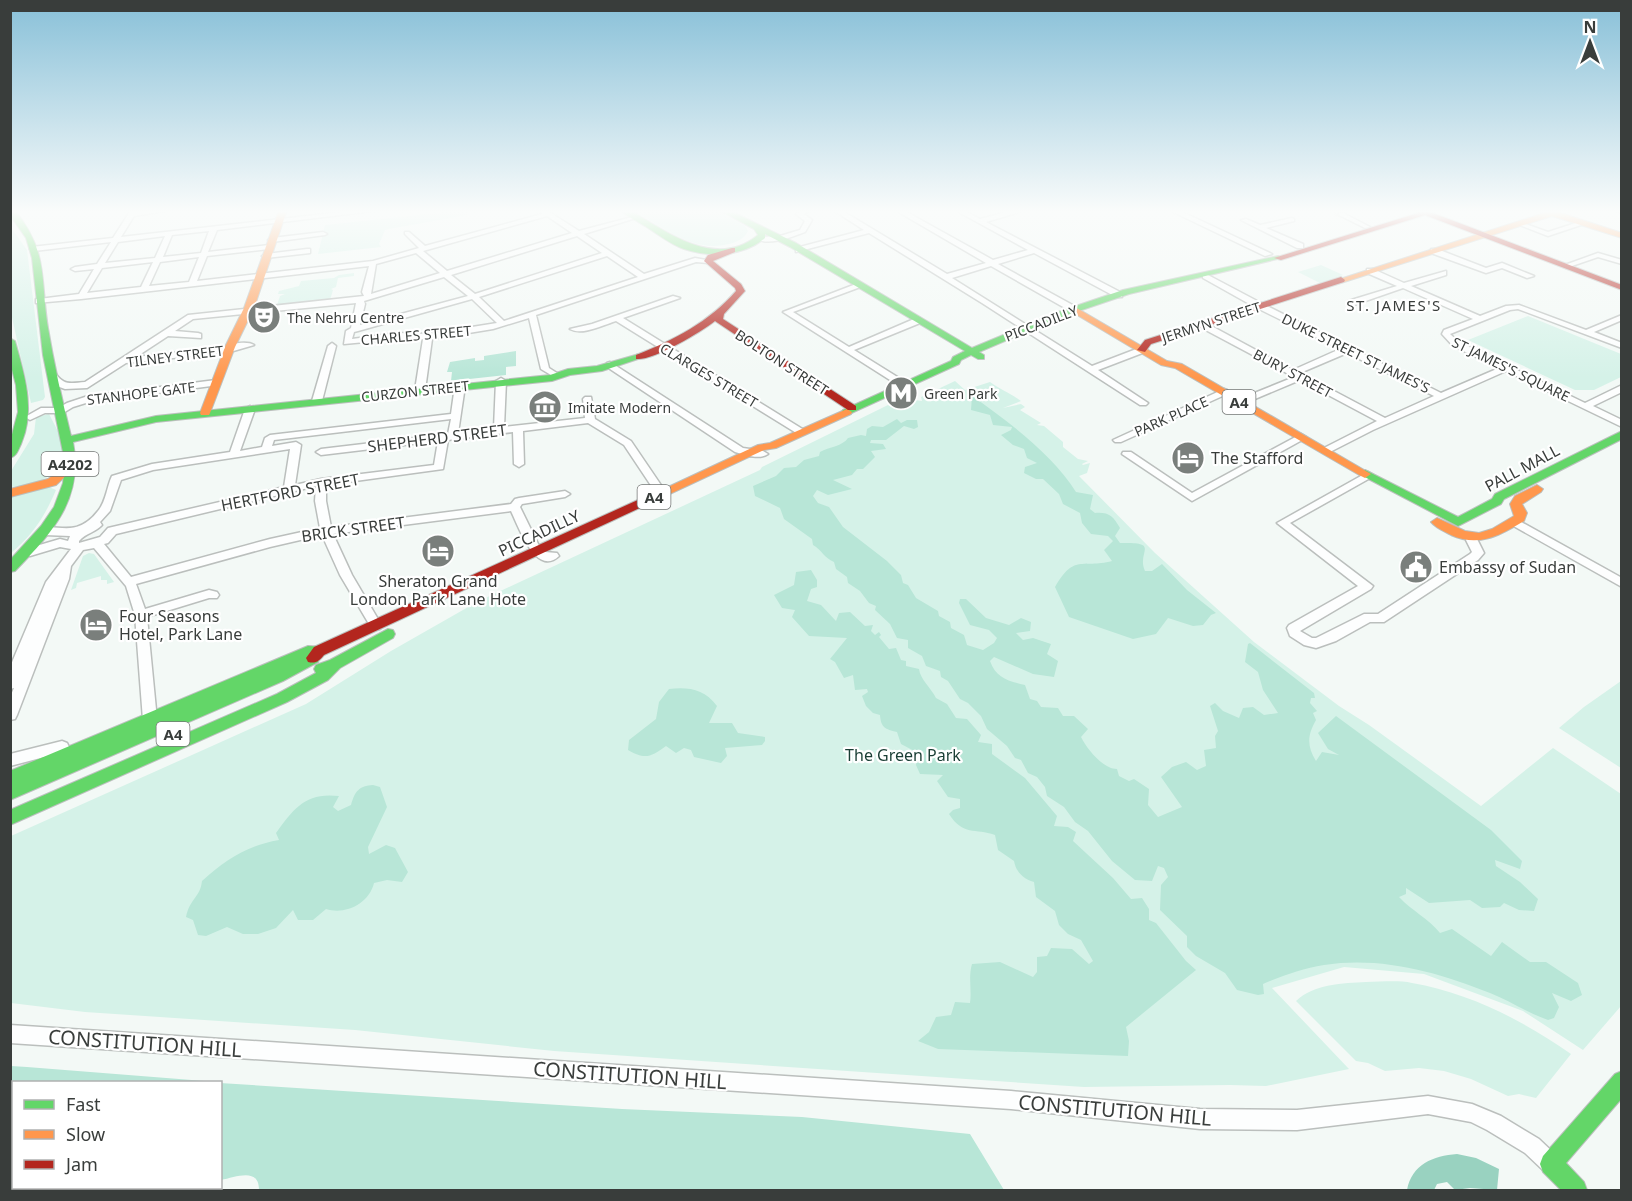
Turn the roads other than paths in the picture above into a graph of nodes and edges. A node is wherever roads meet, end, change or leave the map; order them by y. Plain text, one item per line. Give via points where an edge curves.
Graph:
1 (36, 266) edge
2 (99, 266) joint
3 (155, 266) edge
4 (200, 266) edge
5 (263, 266) edge
6 (347, 266) edge
7 (372, 266) edge
8 (437, 266) edge
9 (467, 266) edge
10 (569, 266) edge
11 (626, 266) edge
12 (684, 266) edge
13 (708, 266) edge
14 (826, 266) edge
15 (927, 266) edge
16 (985, 266) edge
17 (996, 266) edge
18 (1065, 266) edge
19 (1230, 266) edge
20 (1240, 266) edge
21 (1385, 266) edge
22 (1474, 266) edge
23 (1499, 266) edge
24 (1505, 266) edge
25 (1566, 267) edge
26 (75, 269) dead end
27 (1370, 271) junction
28 (444, 273) junction
29 (1443, 273) dead end
30 (260, 276) junction
31 (1199, 276) junction
32 (1530, 276) dead end
33 (946, 277) junction
34 (645, 278) junction
35 (192, 284) junction
36 (1166, 284) junction
37 (859, 286) junction
38 (1403, 286) junction
39 (1622, 288) edge
40 (144, 290) junction
41 (1119, 295) junction
42 (81, 297) junction
43 (369, 297) junction
44 (472, 297) junction
45 (676, 298) dead end
46 (359, 300) junction
47 (39, 301) junction
48 (1352, 303) dead end
49 (1260, 306) junction
50 (248, 311) junction
51 (1081, 311) junction
52 (720, 314) junction
53 (536, 315) junction
54 (1622, 317) edge
55 (616, 318) junction
56 (1480, 319) junction
57 (917, 321) junction
58 (503, 324) junction
59 (1202, 324) junction
60 (355, 329) junction
61 (574, 329) dead end
62 (1030, 331) junction
63 (1588, 332) junction
64 (164, 333) junction
65 (198, 336) dead end
66 (428, 337) junction
67 (10, 341) edge
68 (250, 345) dead end
69 (332, 346) dead end
70 (1622, 346) edge
71 (662, 347) junction
72 (1144, 347) junction
73 (230, 348) junction
74 (1348, 349) junction
75 (848, 350) junction
76 (976, 355) junction
77 (119, 362) junction
78 (610, 365) junction
79 (1506, 368) junction
80 (1091, 370) junction
81 (550, 372) junction
82 (1297, 375) junction
83 (53, 376) junction
84 (217, 381) junction
85 (501, 381) junction
86 (87, 385) junction
87 (904, 385) junction
88 (460, 386) junction
89 (1622, 388) edge
90 (420, 390) junction
91 (1224, 392) junction
92 (1443, 397) junction
93 (588, 399) dead end
94 (318, 401) junction
95 (1240, 402) junction
96 (1143, 403) dead end
97 (58, 406) junction
98 (1586, 406) junction
99 (852, 408) junction
100 (250, 409) junction
101 (205, 413) junction
102 (455, 416) junction
103 (590, 420) junction
104 (27, 421) junction
105 (1385, 422) junction
106 (1622, 424) edge
107 (518, 428) junction
108 (499, 430) junction
109 (801, 432) junction
110 (1622, 434) edge
111 (449, 436) junction
112 (1301, 437) junction
113 (68, 440) junction
114 (1118, 440) dead end
115 (1622, 446) edge
116 (266, 449) junction
117 (767, 450) junction
118 (1326, 451) junction
119 (321, 452) dead end
120 (748, 453) junction
121 (234, 454) junction
122 (1127, 454) dead end
123 (10, 455) edge
124 (519, 464) dead end
125 (70, 466) junction
126 (1368, 475) junction
127 (321, 482) junction
128 (289, 489) junction
129 (1394, 491) junction
130 (10, 492) edge
131 (565, 494) dead end
132 (662, 494) junction
133 (1497, 501) junction
134 (514, 507) junction
135 (105, 511) junction
136 (1515, 515) junction
137 (1458, 522) junction
138 (87, 528) junction
139 (111, 529) junction
140 (45, 531) junction
141 (325, 532) junction
142 (1467, 538) junction
143 (97, 544) junction
144 (76, 546) junction
145 (537, 552) junction
146 (23, 556) junction
147 (553, 556) junction
148 (64, 565) junction
149 (10, 568) edge
150 (129, 582) junction
151 (1622, 583) edge
152 (213, 595) dead end
153 (141, 615) junction
154 (376, 626) junction
155 (319, 651) junction
156 (335, 664) junction
157 (10, 684) edge
158 (10, 715) edge
159 (150, 720) junction
160 (104, 739) junction
161 (10, 759) edge
162 (10, 778) edge
163 (10, 793) edge
164 (10, 805) edge
165 (10, 818) edge
166 (10, 1034) edge
167 (1622, 1081) edge
168 (1551, 1164) junction
169 (1576, 1191) edge

1 - 47 main road, A4202
2 - 26 street
2 - 42 street
3 - 40 street
4 - 35 street
5 - 30 main road
6 - 30 street
7 - 43 street via 366,292
8 - 28 street
9 - 28 street
10 - 44 street
11 - 34 street
12 - 34 street, CHARLES STREET
13 - 52 main road, CURZON STREET via 741,291
14 - 37 main road
15 - 33 street
16 - 33 street
17 - 51 street
18 - 41 street
19 - 31 main road, PICCADILLY / A4
20 - 31 main road, PICCADILLY / A4
21 - 27 main road, JERMYN STREET
22 - 23 street via 1486,271
24 - 32 street
25 - 39 main road
27 - 38 street
27 - 49 main road, JERMYN STREET
28 - 43 street
28 - 44 street
29 - 38 street
30 - 35 street
30 - 50 main road
31 - 36 main road, PICCADILLY / A4
31 - 49 street, DUKE STREET ST JAMES'S
33 - 62 street
34 - 53 street, CHARLES STREET
35 - 40 street
36 - 41 main road, PICCADILLY / A4
36 - 51 main road, PICCADILLY / A4
37 - 57 main road
37 - 75 street via 787,312
38 - 48 street
38 - 56 street
40 - 42 street
41 - 51 main road, PICCADILLY / A4
42 - 47 street
43 - 46 street
44 - 58 street
44 - 60 street
45 - 55 street
46 - 50 street
46 - 60 street
47 - 83 main road, A4202
49 - 59 main road, JERMYN STREET
49 - 74 street, DUKE STREET ST JAMES'S
50 - 64 street via 191,316
50 - 73 main road
51 - 62 main road, PICCADILLY / A4
51 - 72 main road, A4
52 - 71 main road, CURZON STREET via 701,329
52 - 99 main road, BOLTON STREET via 721,322
53 - 58 street, CHARLES STREET
53 - 81 street
54 - 63 street
55 - 61 street
55 - 71 street, CLARGES STREET
56 - 63 street, ST JAMES'S SQUARE via 1519,306
56 - 79 street, ST JAMES'S SQUARE via 1447,332 1447,337
57 - 75 street
57 - 76 main road
58 - 66 street, CHARLES STREET
59 - 72 main road, JERMYN STREET
59 - 82 street, BURY STREET
60 - 66 street, CHARLES STREET via 346,342
62 - 76 main road, PICCADILLY / A4
62 - 80 street
63 - 70 street, ST JAMES'S SQUARE
64 - 65 street
64 - 77 street
66 - 90 street
67 - 104 main road, A4202
68 - 73 street, TILNEY STREET
69 - 94 street
71 - 78 main road, CURZON STREET
71 - 109 street, CLARGES STREET
72 - 80 street
72 - 91 main road, A4 via 1164,363 1178,366
73 - 77 street, TILNEY STREET
73 - 84 main road
74 - 82 street
74 - 92 street, DUKE STREET ST JAMES'S
75 - 87 street
76 - 87 main road, PICCADILLY / A4 via 956,358 956,362
77 - 86 street
78 - 81 main road, CURZON STREET
78 - 120 street
79 - 92 street
79 - 98 street, ST JAMES'S SQUARE
80 - 96 street
81 - 85 main road, CURZON STREET via 552,378
82 - 95 street
82 - 105 street, BURY STREET
83 - 86 street via 65,387
83 - 97 main road, A4202
84 - 86 street, STANHOPE GATE via 89,395 82,392
84 - 97 street, STANHOPE GATE
84 - 101 main road
85 - 88 main road, CURZON STREET
85 - 108 street
86 - 97 street, STANHOPE GATE
87 - 99 main road, PICCADILLY / A4
88 - 90 main road, CURZON STREET
88 - 102 street, HERTFORD STREET
89 - 98 street, ST JAMES'S SQUARE
90 - 94 main road, CURZON STREET
91 - 95 main road, A4
91 - 114 street, PARK PLACE
92 - 105 street
93 - 103 street
94 - 100 main road, CURZON STREET
95 - 112 main road, A4
97 - 104 street, STANHOPE GATE
97 - 113 main road, A4202
98 - 106 street, ST JAMES'S SQUARE
99 - 109 main road, PICCADILLY / A4
100 - 101 main road, CURZON STREET
100 - 121 street
101 - 113 main road, CURZON STREET via 140,421
102 - 111 street, HERTFORD STREET
102 - 116 street via 270,438
103 - 107 street, SHEPHERD STREET
103 - 132 street via 628,443
104 - 123 main road, A4202
105 - 118 street
107 - 108 street, SHEPHERD STREET
107 - 124 street
108 - 111 street, SHEPHERD STREET
109 - 117 main road, PICCADILLY / A4
110 - 133 main road, PALL MALL
111 - 119 street, SHEPHERD STREET
111 - 127 street, HERTFORD STREET via 439,467
112 - 118 main road, A4
112 - 122 street via 1192,498
113 - 125 main road, A4202
115 - 136 main road, PALL MALL via 1519,499
116 - 121 street
116 - 128 street via 296,445
117 - 120 main road, PICCADILLY / A4 via 762,447
117 - 147 main road, PICCADILLY / A4 via 671,501
118 - 126 main road, A4
120 - 132 main road, PICCADILLY / A4
121 - 135 street via 152,467 116,478
125 - 130 main road, A4202 via 50,482
125 - 140 main road, A4202 via 65,495
126 - 129 main road, A4
126 - 142 street via 1282,523 1367,586 1294,627 1293,631 1306,641 1317,643 1368,617 1380,619 1474,557 1478,553
127 - 128 street, HERTFORD STREET
127 - 141 street
128 - 139 street, HERTFORD STREET
129 - 137 main road, A4
129 - 142 main road, A4 via 1396,497
131 - 134 street, BRICK STREET via 519,501
132 - 145 main road, PICCADILLY / A4
133 - 136 main road
133 - 137 main road, PALL MALL
134 - 141 street, BRICK STREET
134 - 145 street
135 - 138 street
135 - 139 street
136 - 142 main road, PALL MALL via 1483,539
136 - 151 street
137 - 142 main road via 1456,527
138 - 139 street, HERTFORD STREET via 100,524
138 - 140 street, HERTFORD STREET via 68,533
138 - 144 street via 75,536
139 - 143 street, HERTFORD STREET via 108,538
140 - 146 main road, A4202
141 - 150 street, BRICK STREET
141 - 154 street
143 - 144 street
143 - 150 street
144 - 146 street via 49,545
144 - 148 street
145 - 147 street
145 - 154 main road, PICCADILLY / A4
146 - 149 main road, A4202
147 - 156 main road, PICCADILLY / A4 via 432,610
148 - 157 street via 52,582
148 - 158 street via 63,579
150 - 153 street
152 - 153 street
153 - 159 street
154 - 155 main road, PICCADILLY / A4
155 - 159 main road, A4 via 308,651
155 - 163 main road, A4 via 310,661 278,677
156 - 164 main road, A4
156 - 165 main road, A4 via 323,676 282,698
159 - 160 main road, A4
160 - 161 street
160 - 162 main road, A4
166 - 168 street, CONSTITUTION HILL via 1249,1120 1297,1120 1428,1105 1472,1113 1494,1123 1532,1146
167 - 168 main road
168 - 169 main road

